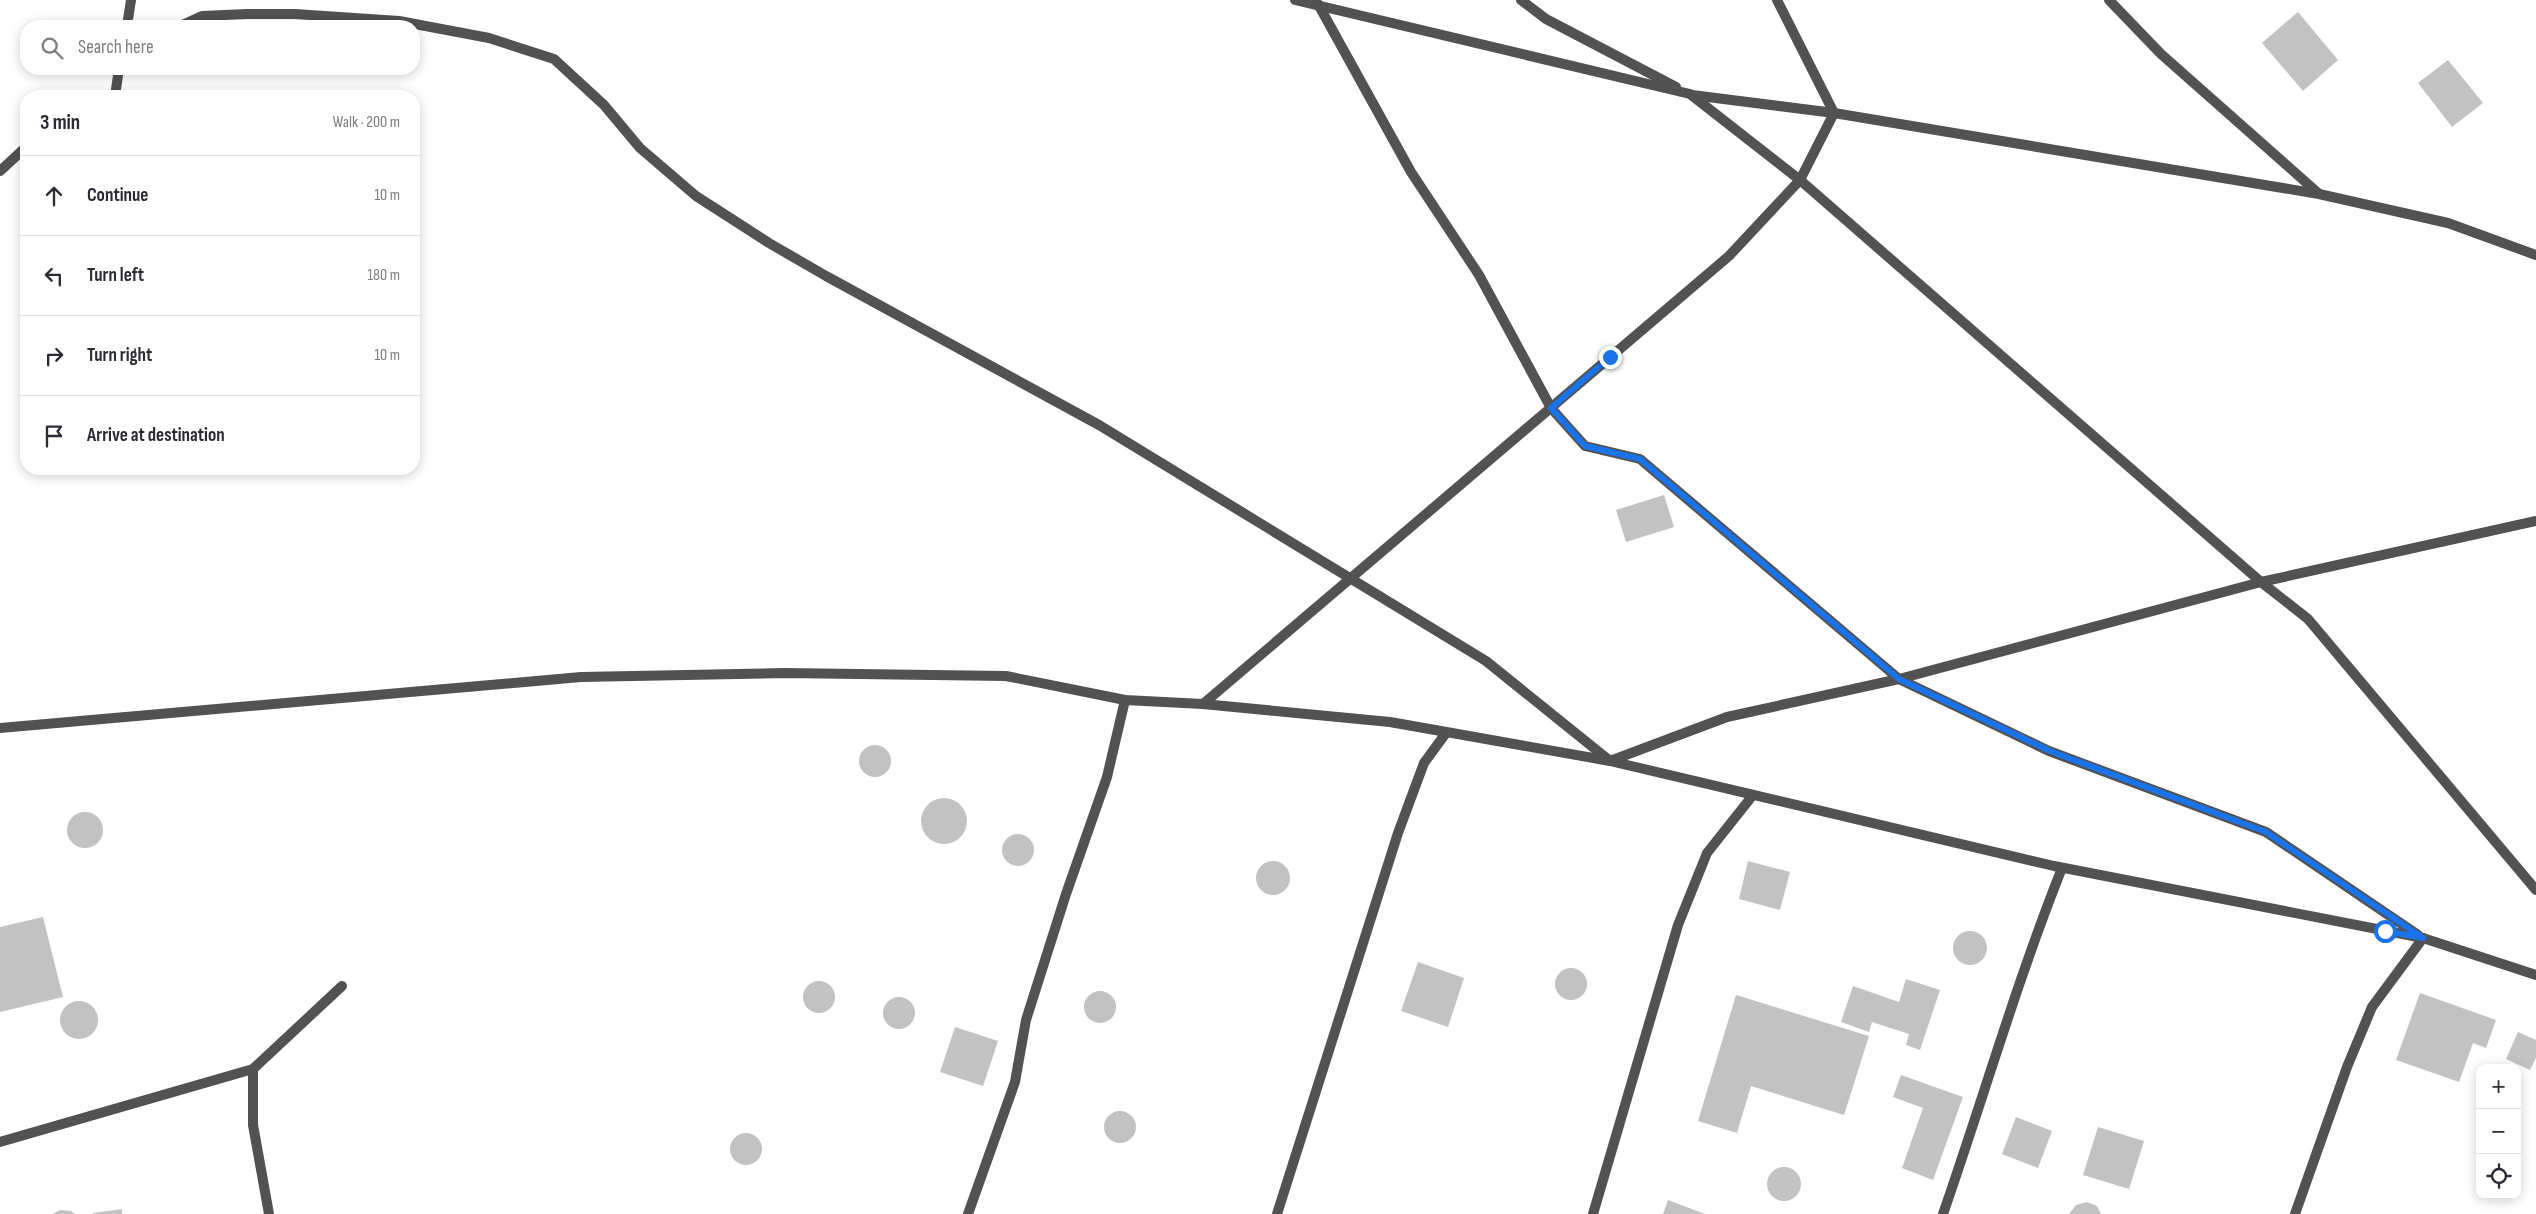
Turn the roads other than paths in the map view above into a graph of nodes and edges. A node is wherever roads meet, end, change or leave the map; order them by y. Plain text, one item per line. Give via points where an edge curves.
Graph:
1 (131, 0) edge
2 (1295, 0) edge
3 (1520, 0) edge
4 (1778, 0) edge
5 (2109, 0) edge
6 (1318, 4) edge
7 (128, 20) edge
8 (193, 20) edge
9 (384, 20) edge
10 (420, 25) edge
11 (118, 75) edge
12 (116, 90) edge
13 (1690, 94) junction
14 (1834, 113) junction
15 (20, 153) edge
16 (0, 171) edge
17 (1800, 180) junction
18 (2319, 194) junction
19 (2536, 255) edge
20 (1551, 408) junction
21 (2536, 521) edge
22 (1351, 578) junction
23 (2261, 582) junction
24 (1899, 679) junction
25 (1125, 700) junction
26 (1203, 704) junction
27 (0, 728) edge
28 (1446, 733) junction
29 (1610, 761) junction
30 (1753, 795) junction
31 (2062, 868) junction
32 (2536, 890) edge
33 (2423, 938) junction
34 (2536, 975) edge
35 (342, 986) dead end
36 (253, 1069) junction
37 (0, 1142) edge
38 (269, 1214) edge
39 (968, 1214) edge
40 (1277, 1214) edge
41 (1593, 1214) edge
42 (1943, 1214) edge
43 (2295, 1214) edge

1 - 7 street
2 - 6 street
3 - 13 street via 1546,19
4 - 14 street
5 - 18 street via 2161,54
6 - 13 street
6 - 20 street via 1411,172 1479,275
8 - 9 street via 202,16 247,14
10 - 22 street via 489,38 554,59 604,105 640,148 696,196 826,276 1099,425
11 - 12 street
13 - 14 street
13 - 17 street
14 - 17 street
14 - 18 street
15 - 16 street
17 - 20 street via 1728,256
17 - 23 street
18 - 19 street via 2448,223
20 - 22 street
20 - 24 street via 1585,446 1640,459
21 - 23 street
22 - 26 street
22 - 29 street via 1486,661
23 - 24 street
23 - 32 street via 2308,618
24 - 29 street via 1727,717
24 - 33 street via 2050,751 2266,832
25 - 26 street
25 - 27 street via 1006,676 784,673 591,677
25 - 39 street via 1107,776 1026,1020 1015,1082
26 - 28 street via 1390,722
28 - 29 street
28 - 40 street via 1424,763 1398,833
29 - 30 street
30 - 31 street
30 - 41 street via 1707,853 1678,925
31 - 33 street
31 - 42 street via 2034,938 1990,1080
33 - 34 street
33 - 43 street via 2372,1006
35 - 36 street
36 - 37 street
36 - 38 street via 253,1125

